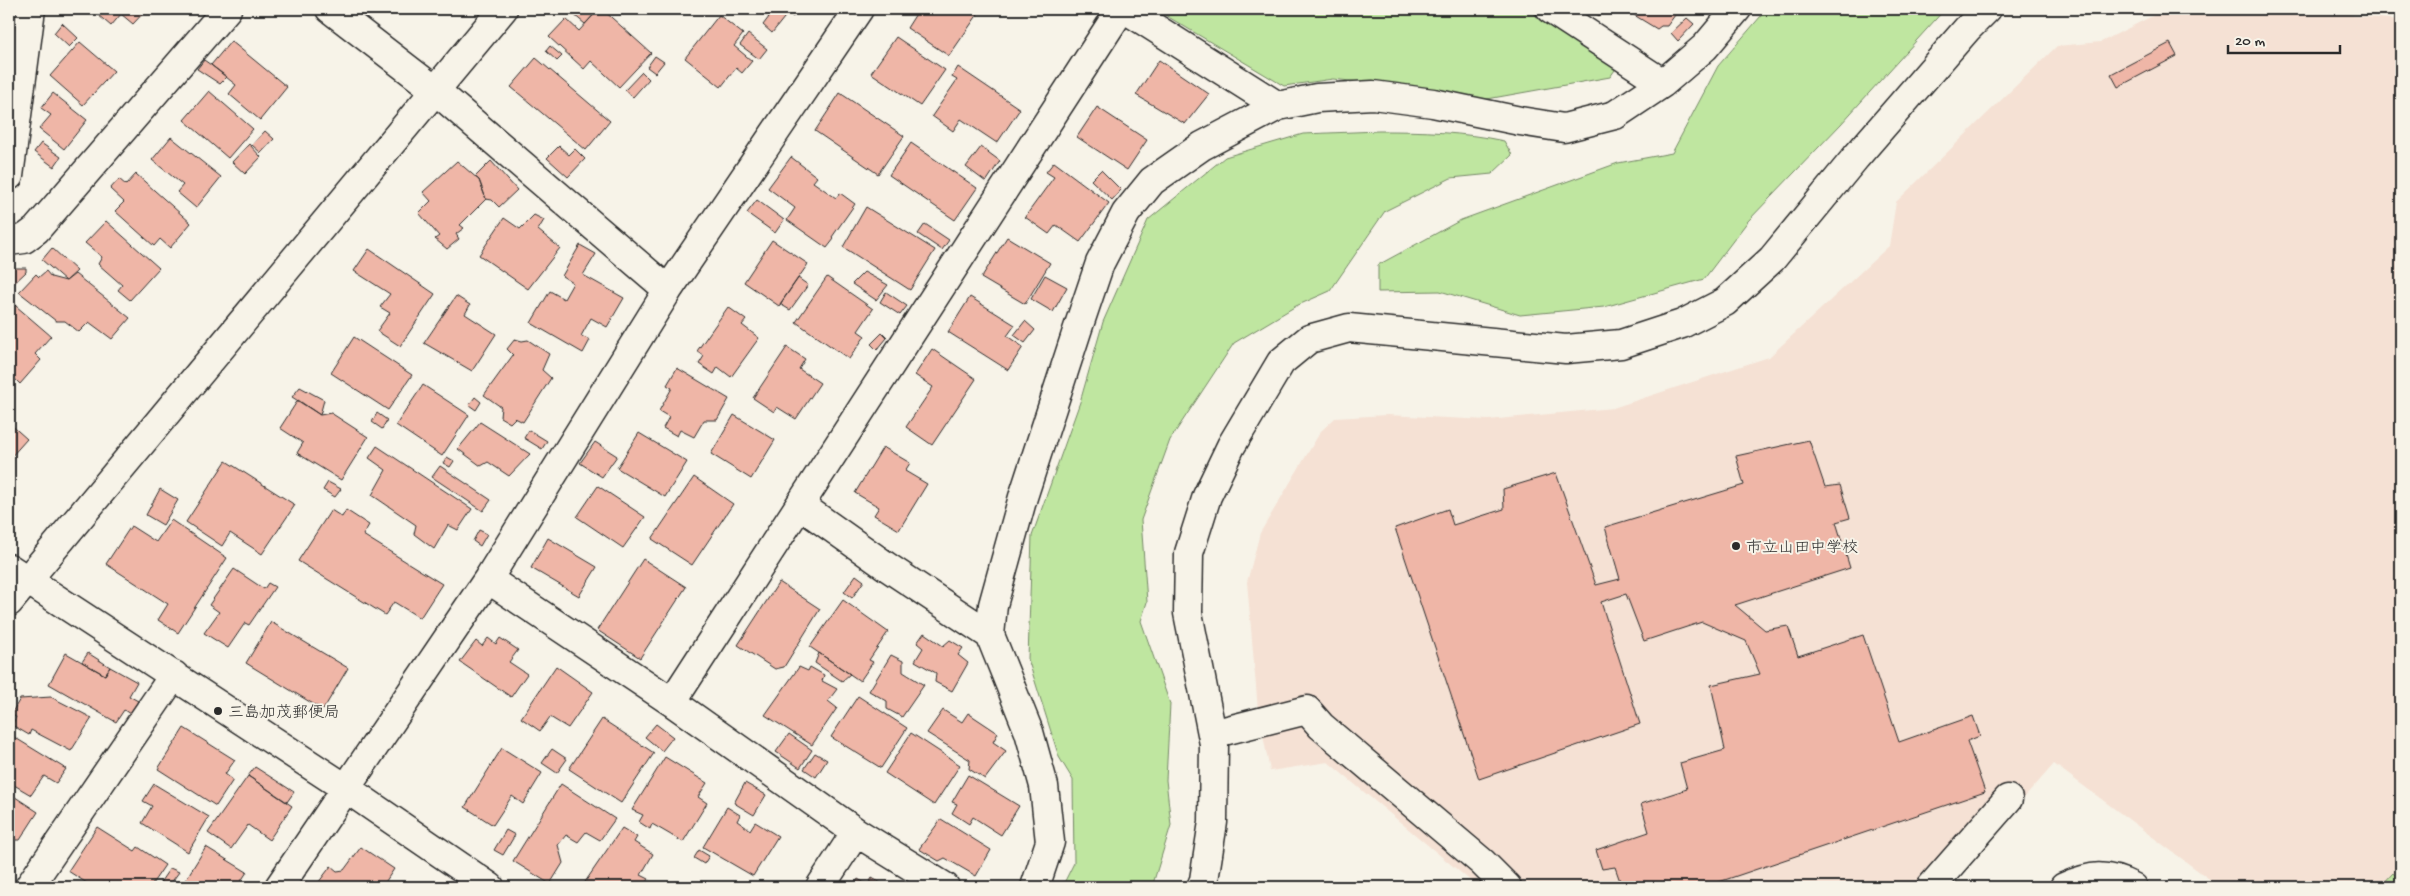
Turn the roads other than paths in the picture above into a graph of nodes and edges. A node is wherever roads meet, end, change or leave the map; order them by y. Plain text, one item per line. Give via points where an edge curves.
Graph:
1 (30, 9) edge
2 (227, 9) edge
3 (330, 9) edge
4 (503, 9) edge
5 (858, 9) edge
6 (1121, 9) edge
7 (1125, 9) edge
8 (1550, 9) edge
9 (1737, 9) edge
10 (1987, 9) edge
11 (1663, 84) junction
12 (436, 90) junction
13 (1278, 106) junction
14 (9, 176) edge
15 (9, 241) edge
16 (668, 290) junction
17 (800, 505) junction
18 (18, 574) edge
19 (488, 579) junction
20 (9, 602) edge
21 (990, 635) junction
22 (174, 675) junction
23 (672, 702) junction
24 (1212, 734) junction
25 (347, 789) junction
26 (2008, 799) dead end
27 (856, 832) junction
28 (29, 887) edge
29 (279, 887) edge
30 (490, 887) edge
31 (820, 887) edge
32 (945, 887) edge
33 (1036, 887) edge
34 (1201, 887) edge
35 (1507, 887) edge
36 (1931, 887) edge
37 (2064, 887) edge
38 (2133, 887) edge

1 - 14 street
2 - 15 street via 36,230 24,240
3 - 12 street
4 - 12 street
5 - 16 street
6 - 17 street
7 - 13 street
8 - 11 street
9 - 11 street via 1705,47
10 - 24 street via 1856,157 1772,259 1725,302 1682,324 1621,344 1566,349 1349,328 1309,339 1281,362 1231,446 1207,496 1189,553 1188,613
11 - 13 street via 1615,114 1564,128 1373,95 1316,98
12 - 16 street
12 - 18 street
13 - 21 street via 1202,146 1152,181 1126,213 1100,263 1071,350 996,589
16 - 19 street
17 - 21 street
17 - 23 street
18 - 20 street
18 - 22 street
19 - 23 street
19 - 25 street
21 - 33 street via 1029,732 1044,786 1050,842
22 - 25 street
22 - 28 street
23 - 27 street
24 - 34 street via 1213,822
24 - 35 street via 1307,710 1321,726 1482,862
25 - 29 street
25 - 30 street
26 - 36 street
27 - 31 street
27 - 32 street
37 - 38 street via 2088,876 2117,879

